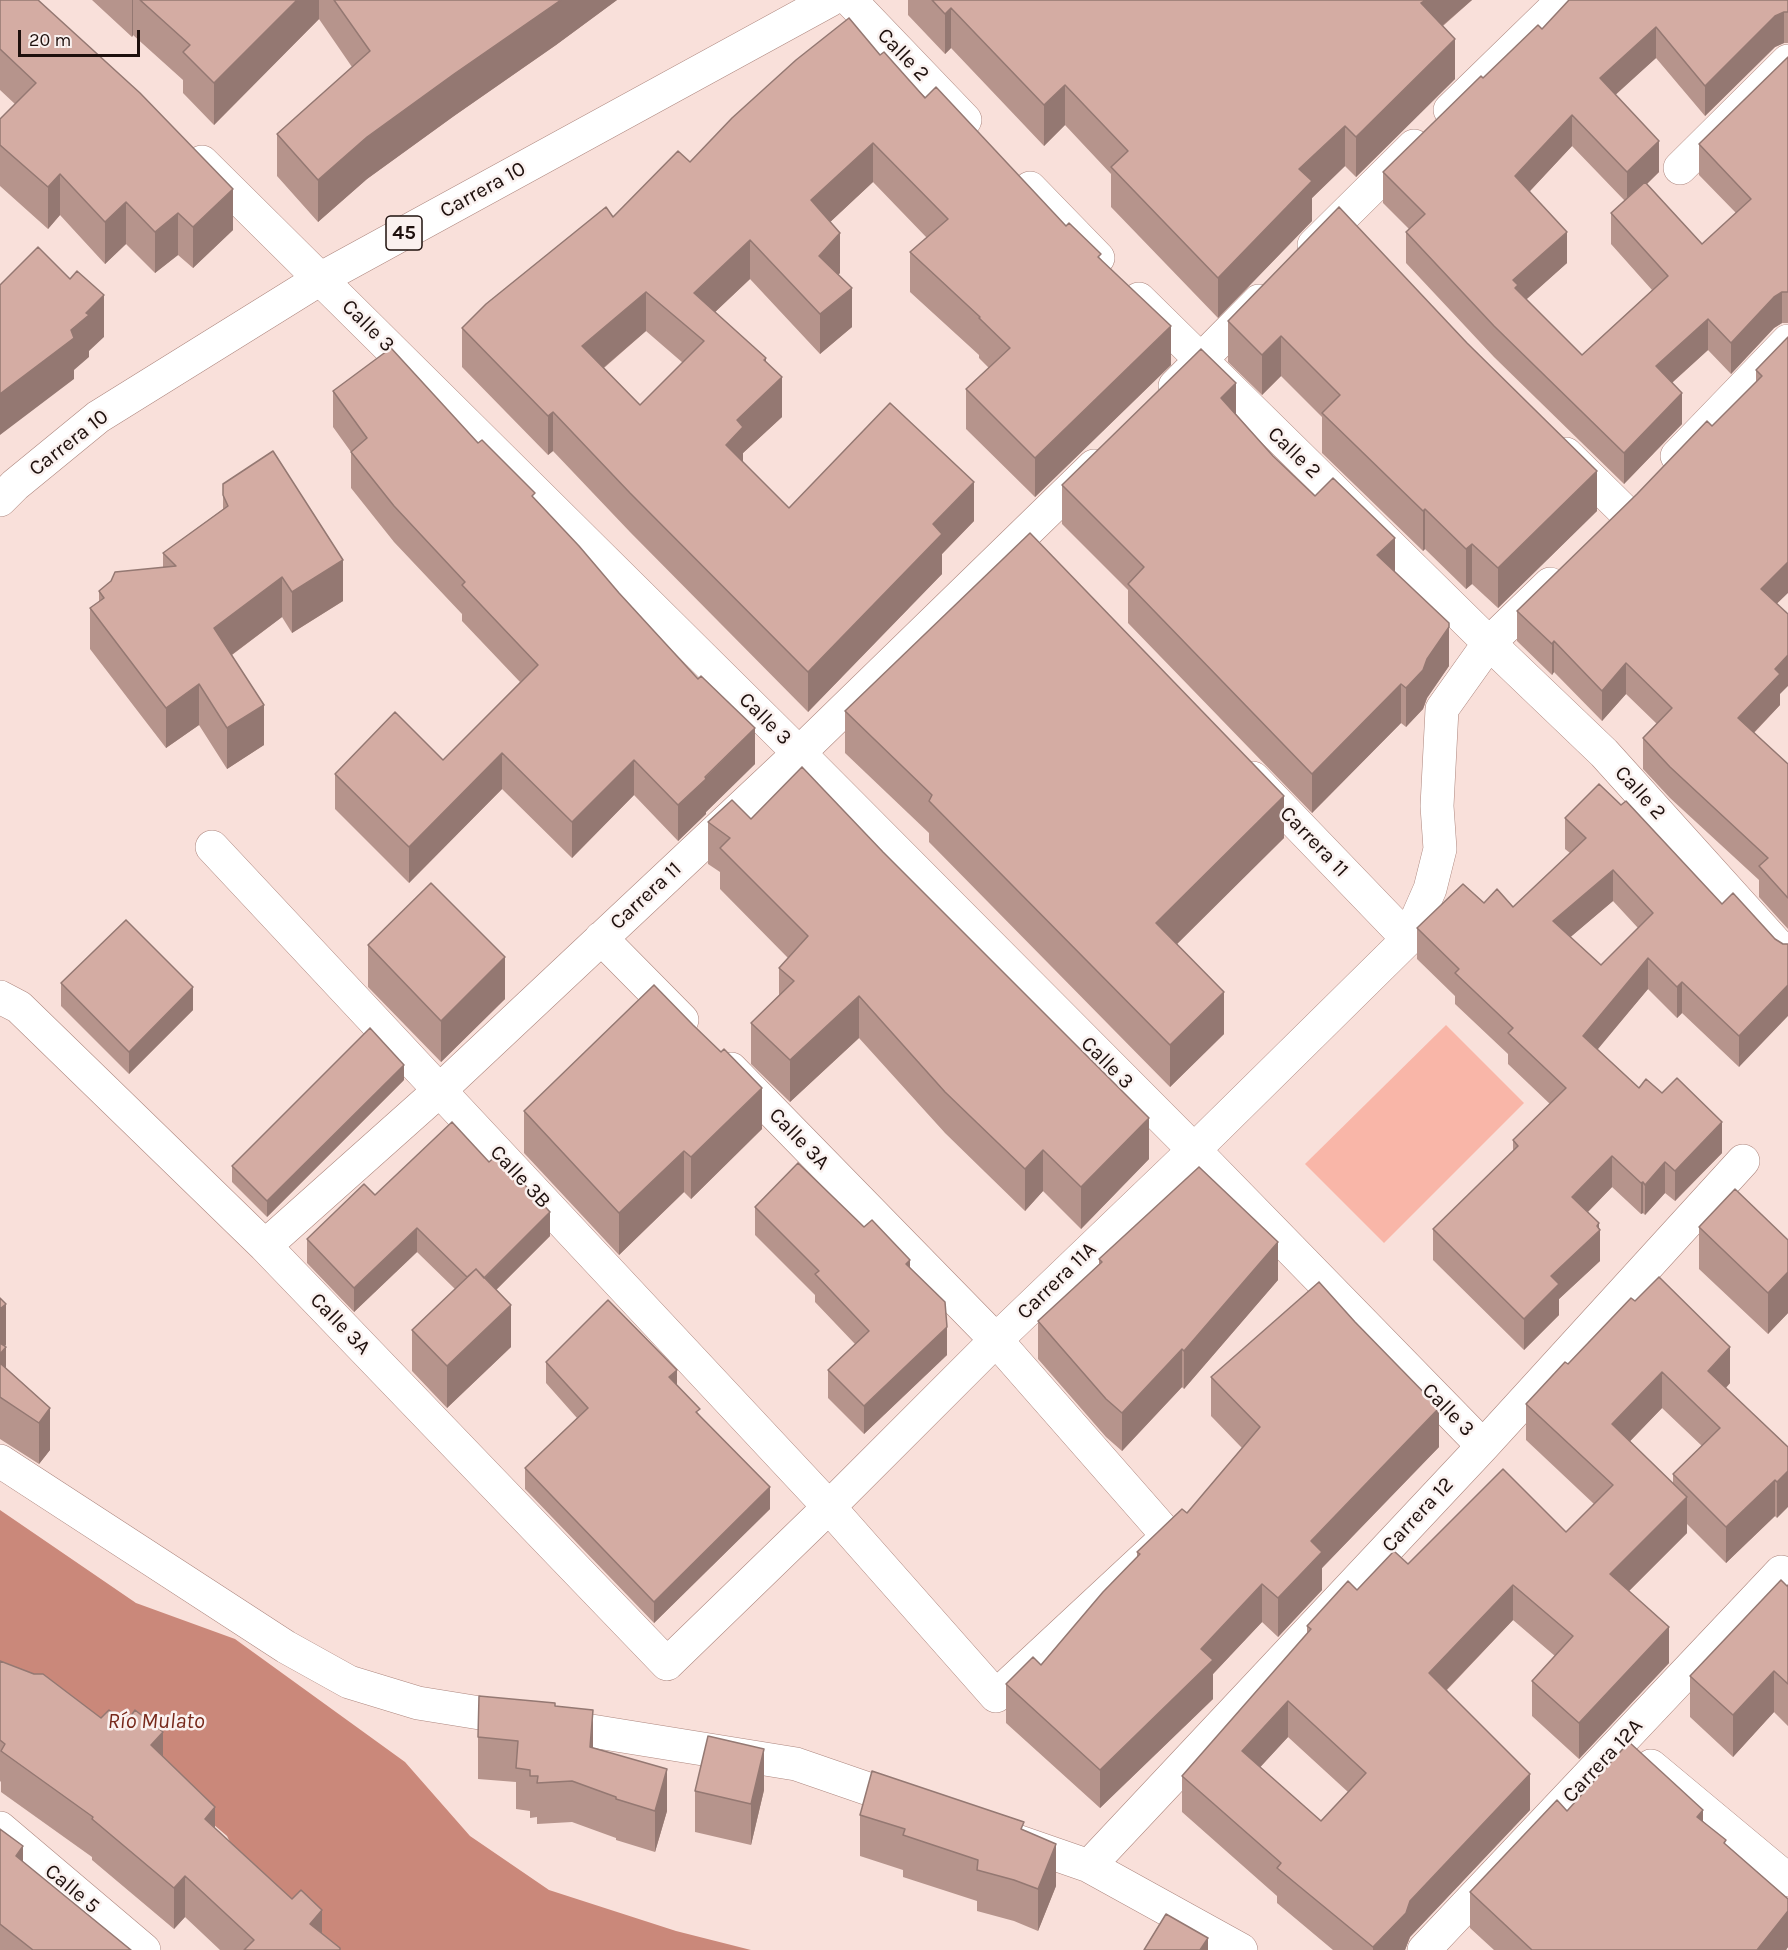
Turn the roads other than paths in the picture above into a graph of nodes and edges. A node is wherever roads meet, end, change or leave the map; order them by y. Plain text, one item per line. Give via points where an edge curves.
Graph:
1 (830, 0) edge
2 (850, 0) edge
3 (1563, 0) edge
4 (1788, 61) edge
5 (179, 140) edge
6 (989, 145) edge
7 (1680, 168) dead end
8 (1013, 171) edge
9 (1339, 220) junction
10 (1362, 245) edge
11 (320, 279) junction
12 (1788, 342) edge
13 (1201, 362) junction
14 (1152, 410) edge
15 (1548, 436) edge
16 (1119, 442) edge
17 (5, 485) edge
18 (1573, 561) edge
19 (1489, 643) junction
20 (799, 753) junction
21 (1235, 760) edge
22 (212, 847) dead end
23 (601, 938) junction
24 (1408, 939) junction
25 (1788, 957) edge
26 (0, 998) edge
27 (440, 1090) junction
28 (1194, 1150) junction
29 (1743, 1161) dead end
30 (265, 1246) junction
31 (996, 1340) junction
32 (1483, 1446) junction
33 (0, 1461) edge
34 (829, 1507) junction
35 (1781, 1572) dead end
36 (667, 1664) joint
37 (1621, 1741) junction
38 (931, 1811) edge
39 (0, 1828) edge
40 (987, 1831) edge
41 (1089, 1866) junction
42 (1788, 1880) edge
43 (144, 1950) edge
44 (1241, 1950) edge
45 (1424, 1950) edge

1 - 11 street, Carrera 10 / 45
2 - 6 street, Calle 2
3 - 9 street
4 - 7 street
5 - 11 street, Calle 3
8 - 13 street, Calle 2
9 - 10 street
9 - 13 street
11 - 17 street, Carrera 10 / 45 via 98,417
11 - 20 street, Calle 3
12 - 15 street via 1632,502
13 - 14 street
13 - 19 street, Calle 2
16 - 20 street, Carrera 11 via 1028,547
18 - 19 street
19 - 24 street, Carrera 11A via 1442,709 1437,806 1440,849 1430,888
19 - 25 street, Calle 2 via 1604,753
20 - 23 street, Carrera 11
20 - 28 street, Calle 3
21 - 24 street, Carrera 11
22 - 27 street, Calle 3B
23 - 27 street, Carrera 11
23 - 31 street, Calle 3A
24 - 28 street, Carrera 11A
26 - 30 street, Calle 3A via 19,1007
27 - 30 street, Carrera 11
27 - 34 street, Calle 3B
28 - 31 street, Carrera 11A
28 - 32 street, Calle 3
29 - 32 street, Carrera 12
30 - 36 street, Calle 3A
31 - 34 street, Carrera 11A
31 - 34 street, Calle 3A via 1168,1536 996,1696
32 - 41 street, Carrera 12
33 - 38 street via 286,1647 349,1682 418,1703 796,1764
34 - 36 street, Carrera 11A
35 - 37 street, Carrera 12A
37 - 42 street
37 - 45 street, Carrera 12A
39 - 43 street, Calle 5
40 - 41 street
41 - 44 street

